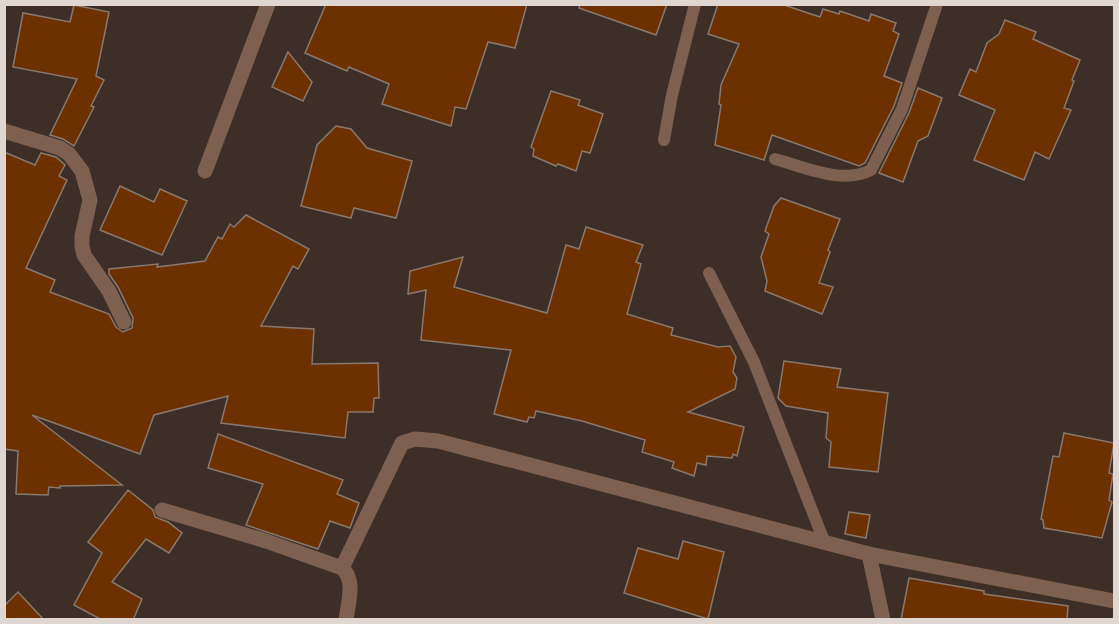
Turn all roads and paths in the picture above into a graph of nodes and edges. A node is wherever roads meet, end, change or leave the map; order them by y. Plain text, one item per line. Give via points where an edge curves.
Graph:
1 (268, 4) edge
2 (695, 4) edge
3 (937, 4) edge
4 (4, 131) edge
5 (664, 140) dead end
6 (775, 159) dead end
7 (206, 171) dead end
8 (710, 273) dead end
9 (124, 322) dead end
10 (162, 510) dead end
11 (824, 541) junction
12 (869, 554) junction
13 (342, 568) junction
14 (1114, 601) edge
15 (346, 620) edge
16 (883, 620) edge

1 - 7 street
2 - 5 lane
3 - 6 lane via 902,109 871,170 861,176 833,175
4 - 9 street via 60,148 82,171 90,200 82,236 84,255 109,291
8 - 11 lane via 754,362
10 - 13 street
11 - 12 street
11 - 13 street via 449,444 415,439 402,443
12 - 14 street
12 - 16 street
13 - 15 street via 350,582

